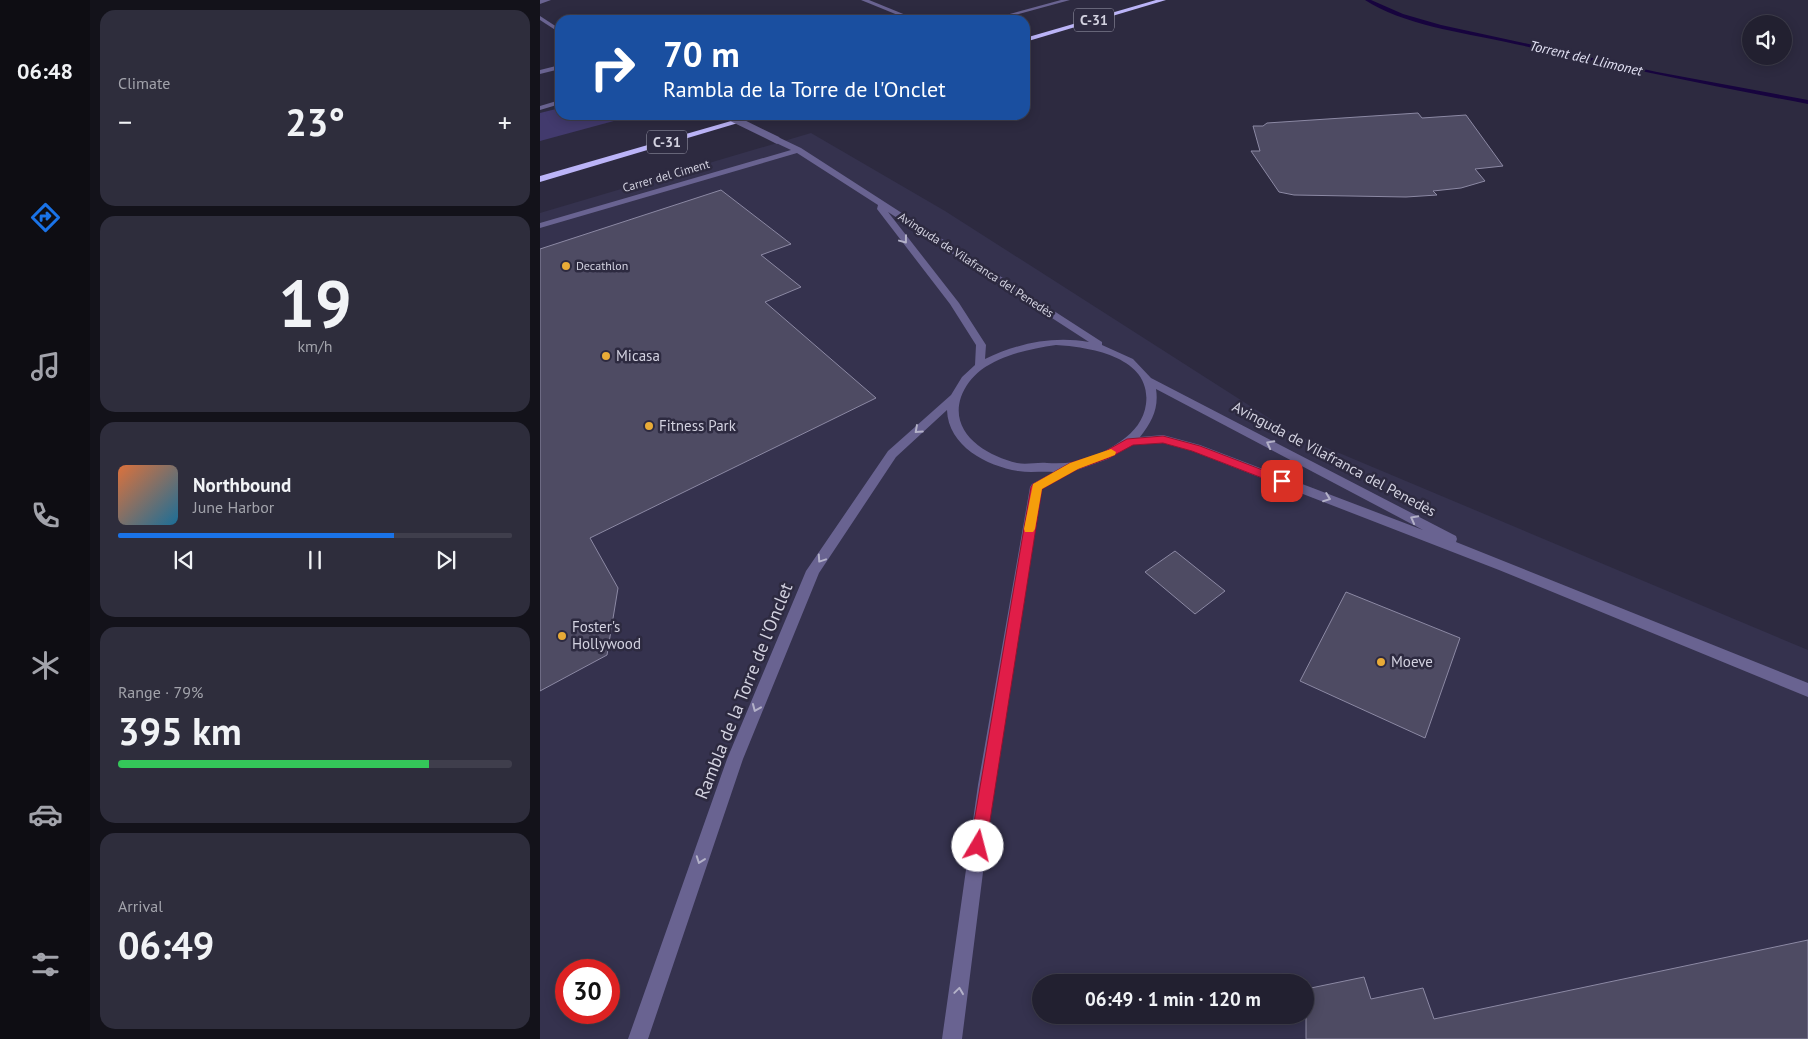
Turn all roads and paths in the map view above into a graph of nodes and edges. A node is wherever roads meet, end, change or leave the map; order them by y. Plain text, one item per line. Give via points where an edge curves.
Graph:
1 (548, 0) edge
2 (864, 0) edge
3 (1067, 0) edge
4 (1163, 0) edge
5 (540, 2) edge
6 (902, 15) edge
7 (1010, 15) edge
8 (540, 18) edge
9 (555, 28) edge
10 (1030, 39) edge
11 (555, 68) edge
12 (540, 72) edge
13 (555, 104) edge
14 (540, 108) edge
15 (736, 120) edge
16 (744, 120) edge
17 (798, 150) junction
18 (540, 179) edge
19 (875, 201) junction
20 (540, 226) edge
21 (1102, 347) junction
22 (980, 366) junction
23 (1148, 380) junction
24 (954, 397) junction
25 (1131, 441) junction
26 (1070, 468) junction
27 (1504, 566) junction
28 (1808, 690) edge
29 (638, 1039) edge
30 (952, 1039) edge

1 - 5 street
2 - 6 street
3 - 7 street
4 - 10 highway, C-31
8 - 9 street
11 - 12 street
13 - 14 street
15 - 17 street, Avinguda de Vilafranca del Penedès, bridge
16 - 18 highway, C-31
17 - 19 street, Avinguda de Vilafranca del Penedès
17 - 20 street, Carrer del Ciment
19 - 21 street, Avinguda de Vilafranca del Penedès
19 -> 22 street, Avinguda de Vilafranca del Penedès via 954,303 981,345
21 - 22 street via 1056,342 1026,346
21 - 23 street via 1133,362
22 - 24 street
23 - 25 street via 1153,404 1147,421
27 -> 23 street, Avinguda de Vilafranca del Penedès
24 - 26 street via 952,420 963,441 980,454 1018,467
24 -> 29 street, Rambla de la Torre de l'Onclet via 892,454 813,571 735,759
25 - 26 street via 1106,455
25 -> 27 street, Avinguda de Vilafranca del Penedès via 1163,439 1196,448
30 -> 26 street via 986,785 1036,487
27 - 28 street, Avinguda de Vilafranca del Penedès

